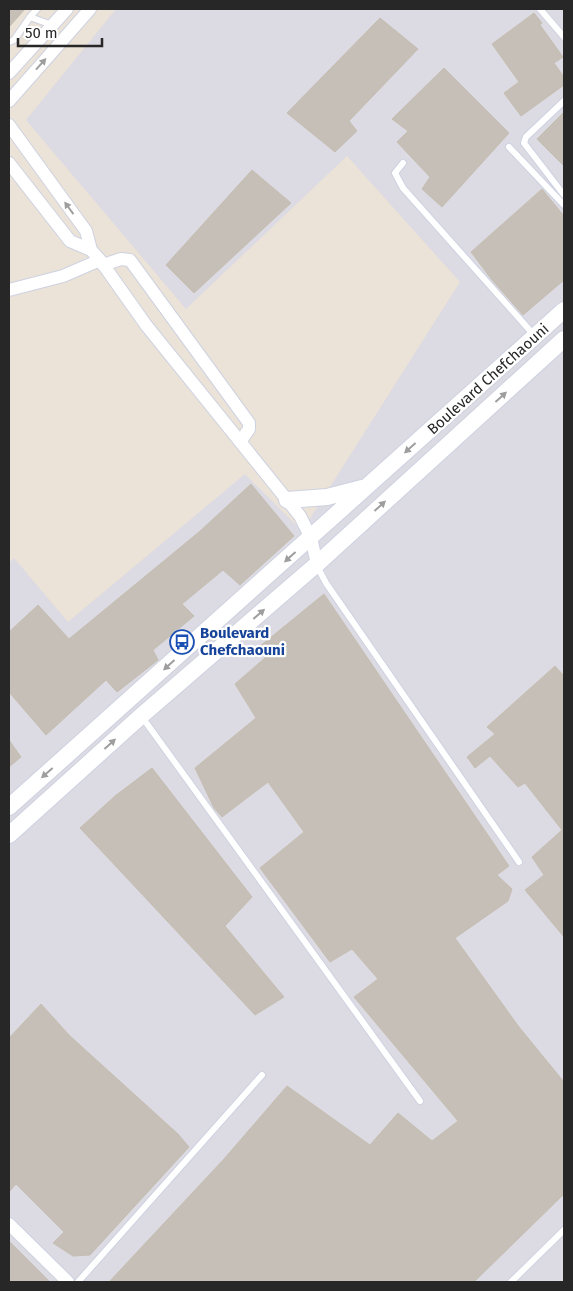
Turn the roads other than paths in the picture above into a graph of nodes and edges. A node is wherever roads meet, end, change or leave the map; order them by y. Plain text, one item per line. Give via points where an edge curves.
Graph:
1 (37, 9) edge
2 (67, 9) edge
3 (90, 9) edge
4 (540, 9) edge
5 (30, 17) junction
6 (52, 25) junction
7 (564, 37) edge
8 (9, 42) edge
9 (9, 73) edge
10 (9, 100) edge
11 (564, 101) edge
12 (9, 125) edge
13 (509, 147) dead end
14 (9, 163) edge
15 (403, 163) dead end
16 (549, 181) junction
17 (564, 195) edge
18 (564, 205) edge
19 (98, 258) junction
20 (9, 290) edge
21 (564, 310) edge
22 (535, 336) junction
23 (564, 339) edge
24 (460, 404) junction
25 (475, 420) junction
26 (240, 442) junction
27 (366, 487) junction
28 (287, 500) junction
29 (312, 538) junction
30 (317, 564) junction
31 (141, 716) junction
32 (9, 807) edge
33 (9, 835) edge
34 (519, 862) dead end
35 (262, 1075) dead end
36 (420, 1101) dead end
37 (9, 1224) edge
38 (564, 1230) edge
39 (68, 1282) edge
40 (78, 1282) edge
41 (511, 1282) edge

1 - 5 lane
2 - 6 street
10 -> 3 street
4 - 7 lane
5 - 6 lane
5 - 8 lane via 14,40
6 - 9 street
11 - 16 lane via 525,140 525,147
19 -> 12 street via 86,231
13 - 16 lane
14 - 19 street via 70,240
15 - 22 lane via 395,173 403,188
16 - 17 lane
16 - 18 lane
19 - 20 street via 63,276
19 - 26 street
19 - 26 street via 130,260 249,423 249,429
21 - 22 street, Boulevard Chefchaouni
22 - 24 street, Boulevard Chefchaouni
25 -> 23 street, Boulevard Chefchaouni
24 - 25 street
24 -> 27 street, Boulevard Chefchaouni
30 -> 25 street, Boulevard Chefchaouni
26 - 28 street
27 - 28 street via 327,497
27 - 29 street, Boulevard Chefchaouni
28 - 29 street
29 - 30 street
29 -> 32 street, Boulevard Chefchaouni
31 -> 30 street, Boulevard Chefchaouni
30 - 34 lane via 326,583
33 -> 31 street, Boulevard Chefchaouni
31 - 36 lane
35 - 40 lane
37 - 39 street
38 - 41 lane

